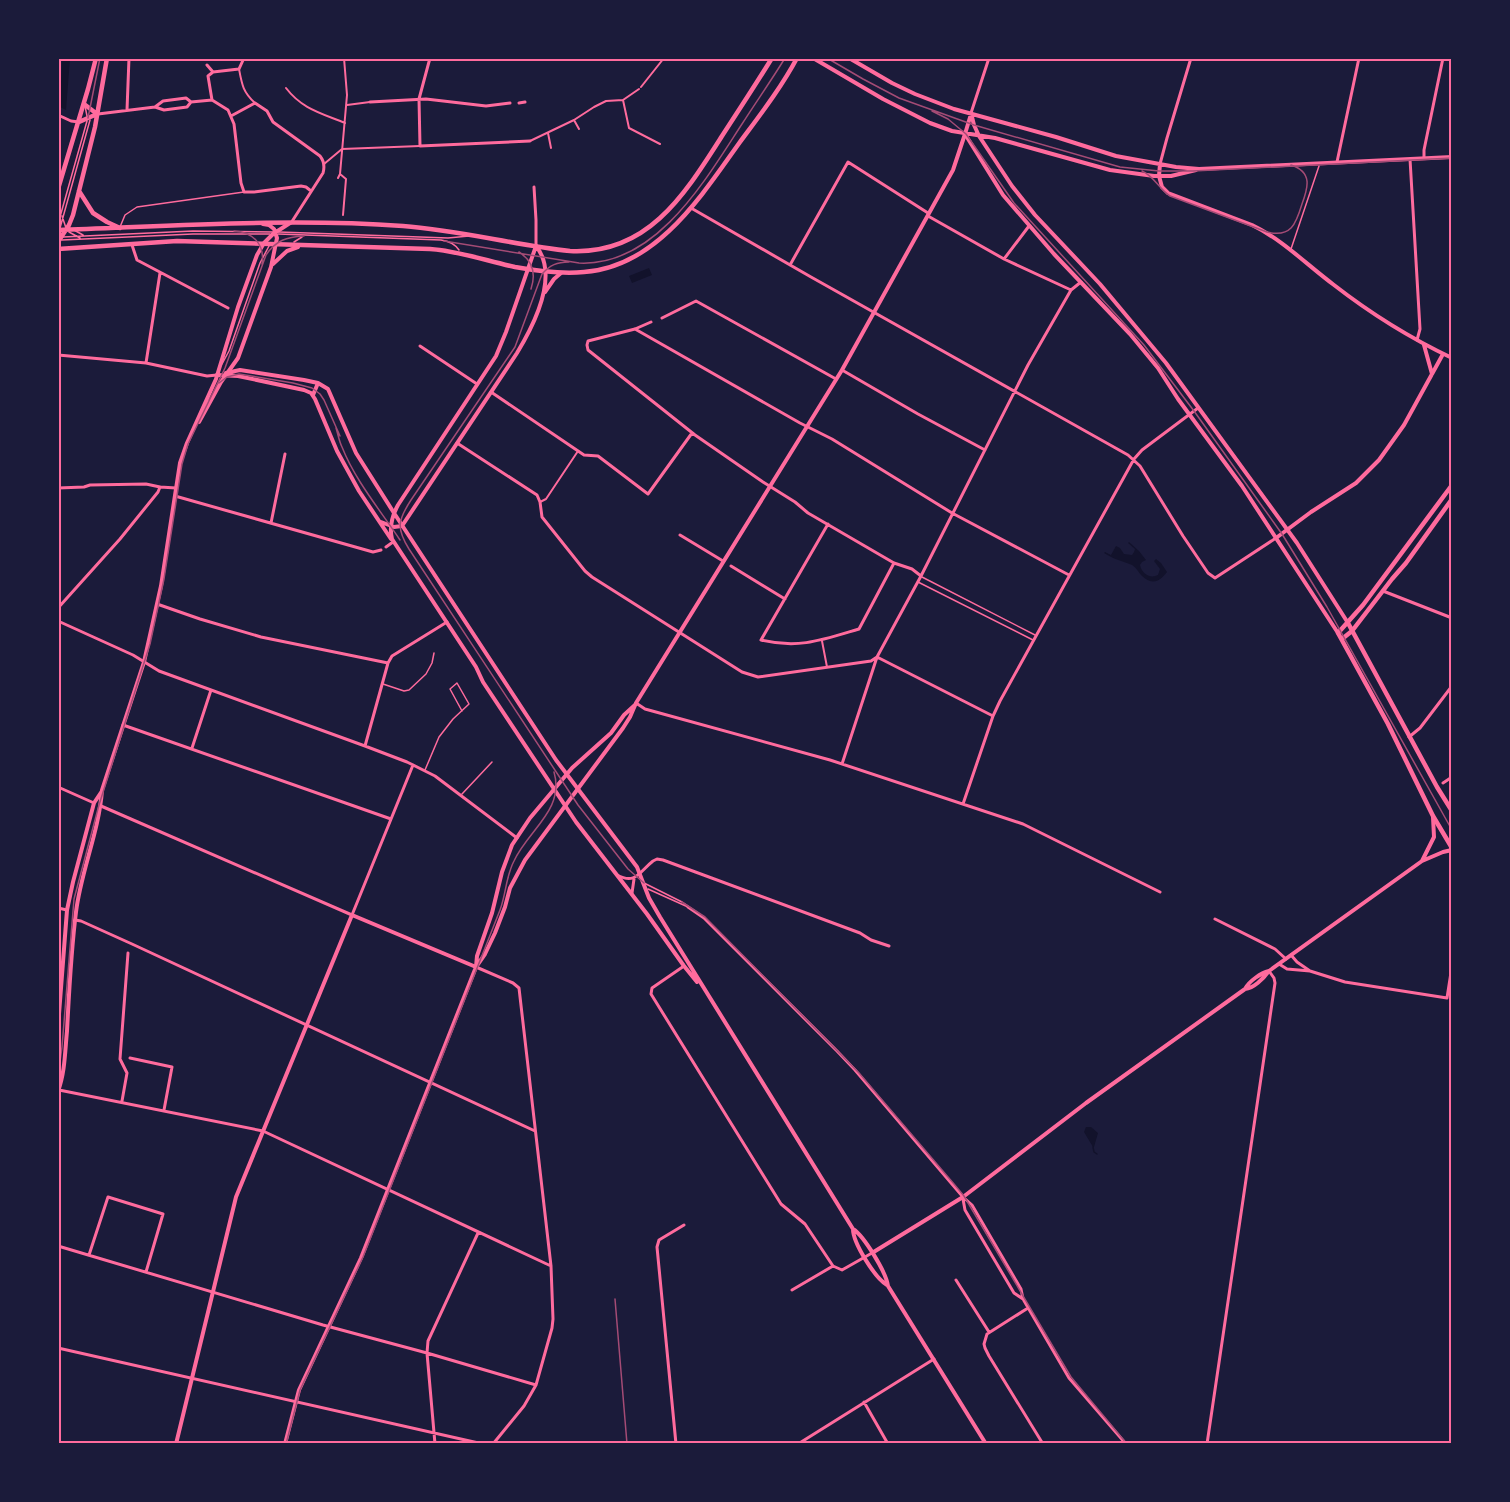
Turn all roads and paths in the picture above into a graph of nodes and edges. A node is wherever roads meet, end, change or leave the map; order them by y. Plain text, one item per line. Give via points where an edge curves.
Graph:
1 (96, 58) edge
2 (107, 58) edge
3 (129, 58) edge
4 (244, 58) edge
5 (344, 58) edge
6 (430, 58) edge
7 (664, 58) edge
8 (772, 58) edge
9 (797, 58) edge
10 (813, 58) edge
11 (849, 58) edge
12 (989, 58) edge
13 (1191, 58) edge
14 (1359, 58) edge
15 (1443, 58) edge
16 (207, 65) dead end
17 (239, 69) junction
18 (213, 72) junction
19 (248, 84) dead end
20 (242, 85) junction
21 (286, 88) dead end
22 (419, 99) junction
23 (212, 100) junction
24 (623, 100) junction
25 (191, 102) junction
26 (370, 102) joint
27 (525, 102) dead end
28 (255, 103) junction
29 (510, 103) dead end
30 (519, 103) dead end
31 (84, 104) junction
32 (346, 105) junction
33 (155, 107) junction
34 (128, 110) junction
35 (971, 113) junction
36 (58, 115) edge
37 (92, 116) junction
38 (231, 116) junction
39 (574, 120) junction
40 (79, 122) junction
41 (345, 123) junction
42 (579, 129) dead end
43 (548, 133) junction
44 (965, 134) junction
45 (979, 136) junction
46 (530, 141) joint
47 (660, 144) dead end
48 (420, 146) junction
49 (551, 148) dead end
50 (342, 149) junction
51 (1452, 157) edge
52 (1424, 158) junction
53 (1410, 159) junction
54 (1337, 162) junction
55 (1320, 163) junction
56 (324, 164) junction
57 (1160, 166) junction
58 (1199, 169) junction
59 (340, 174) junction
60 (1159, 176) junction
61 (338, 178) dead end
62 (534, 187) dead end
63 (58, 189) edge
64 (79, 191) junction
65 (311, 191) junction
66 (244, 192) junction
67 (691, 208) junction
68 (63, 210) junction
69 (66, 210) junction
70 (927, 214) junction
71 (343, 215) dead end
72 (63, 222) junction
73 (256, 223) junction
74 (291, 223) junction
75 (1029, 226) junction
76 (69, 228) junction
77 (120, 228) junction
78 (343, 234) junction
79 (284, 235) junction
80 (59, 236) edge
81 (76, 236) junction
82 (93, 236) junction
83 (276, 236) junction
84 (306, 236) junction
85 (472, 236) junction
86 (90, 238) junction
87 (132, 243) junction
88 (264, 243) junction
89 (270, 244) junction
90 (291, 245) junction
91 (307, 246) junction
92 (536, 246) junction
93 (74, 248) junction
94 (58, 249) edge
95 (1290, 250) junction
96 (287, 251) junction
97 (461, 254) junction
98 (1004, 259) junction
99 (790, 265) junction
100 (271, 267) junction
101 (529, 269) junction
102 (546, 271) junction
103 (160, 272) junction
104 (562, 272) junction
105 (1081, 282) junction
106 (1071, 290) junction
107 (543, 296) junction
108 (228, 308) dead end
109 (874, 312) junction
110 (662, 318) dead end
111 (651, 322) dead end
112 (635, 329) junction
113 (1417, 340) junction
114 (1424, 344) junction
115 (420, 346) dead end
116 (1443, 354) junction
117 (58, 355) edge
118 (1452, 358) edge
119 (146, 363) junction
120 (842, 370) junction
121 (218, 374) junction
122 (228, 374) junction
123 (1432, 374) junction
124 (836, 379) junction
125 (318, 383) junction
126 (477, 384) junction
127 (1015, 391) junction
128 (491, 392) junction
129 (313, 395) junction
130 (1198, 408) junction
131 (1190, 414) junction
132 (807, 426) junction
133 (192, 433) junction
134 (692, 433) junction
135 (457, 442) junction
136 (985, 450) junction
137 (578, 451) junction
138 (285, 454) dead end
139 (1134, 459) junction
140 (1452, 485) edge
141 (770, 486) junction
142 (160, 487) junction
143 (58, 488) edge
144 (176, 488) junction
145 (175, 496) junction
146 (1452, 499) edge
147 (540, 502) junction
148 (394, 513) junction
149 (952, 513) junction
150 (379, 519) junction
151 (271, 524) junction
152 (828, 524) junction
153 (391, 526) junction
154 (402, 526) junction
155 (1288, 529) junction
156 (680, 535) dead end
157 (1276, 538) junction
158 (393, 540) junction
159 (386, 547) dead end
160 (381, 550) dead end
161 (723, 561) junction
162 (894, 563) junction
163 (730, 566) dead end
164 (1069, 575) junction
165 (921, 576) junction
166 (917, 582) junction
167 (1382, 591) junction
168 (785, 598) junction
169 (157, 604) junction
170 (58, 608) edge
171 (1452, 618) edge
172 (59, 621) edge
173 (447, 622) junction
174 (1348, 622) junction
175 (1352, 631) junction
176 (680, 632) junction
177 (1338, 633) junction
178 (1036, 636) junction
179 (1342, 639) junction
180 (822, 640) junction
181 (1033, 640) junction
182 (434, 653) dead end
183 (877, 657) junction
184 (144, 662) junction
185 (388, 663) junction
186 (827, 667) junction
187 (383, 684) junction
188 (1452, 686) edge
189 (212, 690) junction
190 (636, 703) junction
191 (462, 711) junction
192 (993, 716) junction
193 (123, 725) junction
194 (1409, 737) junction
195 (365, 746) junction
196 (192, 748) junction
197 (492, 762) dead end
198 (842, 764) junction
199 (413, 765) junction
200 (425, 770) junction
201 (566, 774) junction
202 (1452, 777) edge
203 (1443, 783) dead end
204 (58, 787) edge
205 (554, 789) junction
206 (578, 789) junction
207 (102, 790) junction
208 (461, 796) junction
209 (93, 803) junction
210 (963, 804) junction
211 (101, 806) junction
212 (565, 806) junction
213 (1452, 811) edge
214 (1433, 816) junction
215 (391, 819) junction
216 (517, 838) junction
217 (1452, 849) edge
218 (1422, 861) junction
219 (640, 872) junction
220 (616, 874) junction
221 (634, 879) junction
222 (644, 885) junction
223 (1160, 892) dead end
224 (632, 895) junction
225 (681, 903) junction
226 (688, 907) joint
227 (58, 908) edge
228 (67, 910) junction
229 (352, 915) junction
230 (1215, 919) dead end
231 (75, 920) junction
232 (889, 946) dead end
233 (128, 953) dead end
234 (1291, 956) junction
235 (1286, 959) junction
236 (1279, 964) junction
237 (684, 966) junction
238 (1452, 966) edge
239 (476, 967) junction
240 (1269, 971) junction
241 (1310, 971) junction
242 (704, 990) junction
243 (306, 1025) junction
244 (58, 1027) edge
245 (130, 1058) dead end
246 (430, 1082) junction
247 (59, 1090) edge
248 (122, 1101) junction
249 (164, 1110) junction
250 (263, 1131) junction
251 (535, 1131) junction
252 (388, 1190) junction
253 (963, 1197) junction
254 (684, 1225) dead end
255 (853, 1229) junction
256 (478, 1233) junction
257 (58, 1246) edge
258 (872, 1253) junction
259 (89, 1255) junction
260 (865, 1257) junction
261 (550, 1266) junction
262 (833, 1266) junction
263 (146, 1272) junction
264 (956, 1280) dead end
265 (888, 1286) junction
266 (792, 1290) dead end
267 (212, 1291) junction
268 (1023, 1299) junction
269 (1028, 1308) junction
270 (329, 1327) junction
271 (989, 1332) junction
272 (58, 1348) edge
273 (428, 1353) junction
274 (934, 1359) junction
275 (191, 1378) junction
276 (536, 1385) junction
277 (295, 1401) junction
278 (864, 1402) junction
279 (434, 1433) junction
280 (176, 1443) edge
281 (285, 1443) edge
282 (435, 1443) edge
283 (483, 1443) edge
284 (493, 1443) edge
285 (676, 1443) edge
286 (798, 1443) edge
287 (888, 1443) edge
288 (986, 1443) edge
289 (1043, 1443) edge
290 (1126, 1443) edge
291 (1208, 1443) edge

1 - 31 main road
2 - 37 main road
3 - 34 street
4 - 17 street
5 - 32 street
6 - 22 street
7 - 24 street via 640,88
8 - 92 main road via 692,181 658,220 617,245 596,250
9 - 67 main road
10 - 44 main road via 921,119
11 - 35 main road via 915,94
12 - 35 street
13 - 57 street
14 - 54 street
15 - 52 street
16 - 18 street
17 - 18 street
17 - 20 street
18 - 23 street via 208,76
19 - 20 street
20 - 28 street
21 - 41 street via 304,106
22 - 26 street
22 - 29 street via 486,106
22 - 48 street
23 - 25 street
23 - 38 street via 225,107
24 - 39 street via 606,101
24 - 47 street via 629,128
25 - 33 street via 187,107
25 - 33 street via 186,98 163,101
26 - 32 street
27 - 30 street
28 - 38 street
28 - 56 street via 267,111 273,122 320,156
31 - 37 main road
31 - 37 lane
31 - 40 main road
32 - 41 street
33 - 34 street
34 - 37 street
35 - 44 main road
35 - 45 main road
35 - 57 main road
36 - 40 street
37 - 40 main road
37 - 64 main road
37 - 68 lane
37 - 69 lane
38 - 66 street
39 - 42 street
39 - 43 street
40 - 63 main road
41 - 50 street
43 - 46 street
43 - 49 street
44 - 45 main road
44 - 70 main road via 953,170
44 - 75 main road via 1000,191
45 - 60 main road via 1099,168
45 - 130 main road via 1035,215 1166,363
46 - 48 street
48 - 50 street
50 - 56 street
50 - 59 street
51 - 52 main road
52 - 53 main road
53 - 54 main road
53 - 113 street via 1420,329
54 - 55 main road
55 - 58 main road
55 - 95 lane
56 - 65 street
57 - 58 main road
57 - 60 main road
58 - 60 main road via 1177,176
59 - 61 street
59 - 71 street via 346,179
60 - 95 main road via 1168,193 1252,225
62 - 92 street
64 - 76 main road
64 - 77 main road via 93,213
65 - 66 street via 301,186
65 - 74 street
66 - 77 lane via 137,207 125,215
67 - 99 street
67 - 104 main road via 656,243 618,264 600,270
68 - 72 lane
68 - 80 lane
69 - 72 lane
69 - 76 lane
70 - 98 street
70 - 99 street via 848,162
70 - 109 main road
72 - 76 lane
72 - 80 lane
73 - 74 main road
73 - 77 main road
73 - 83 main road via 269,225
74 - 83 main road
74 - 85 main road via 411,227
75 - 98 street
75 - 105 main road
76 - 77 main road
76 - 80 main road
76 - 81 lane
76 - 82 lane
78 - 79 lane
78 - 83 lane
78 - 85 lane
79 - 83 lane
79 - 84 lane
80 - 81 lane
80 - 86 lane
80 - 93 main road via 64,245
81 - 82 lane
81 - 86 lane
82 - 83 lane via 193,231
83 - 86 lane
83 - 88 main road
83 - 89 main road
83 - 90 main road
83 - 100 main road
84 - 90 lane
84 - 97 lane via 444,241 456,246
85 - 92 main road
87 - 88 main road
87 - 93 main road
87 - 103 street via 137,260
88 - 89 main road
88 - 121 main road via 254,261
89 - 121 lane
90 - 91 main road
90 - 96 lane
91 - 96 main road
91 - 97 main road
92 - 101 main road
92 - 102 main road
93 - 94 main road
95 - 113 main road via 1379,317
96 - 100 main road
97 - 101 main road
98 - 106 street
99 - 109 street
100 - 122 main road
101 - 102 main road
101 - 126 main road via 501,345
102 - 104 main road
102 - 107 main road
103 - 108 street
103 - 119 street
104 - 107 main road
105 - 106 street
105 - 131 main road via 1130,334
106 - 127 street
107 - 128 main road via 523,343
109 - 120 main road
109 - 127 street
110 - 124 street via 696,301
111 - 112 street
112 - 132 street
112 - 134 street via 588,341 586,345
113 - 114 main road
114 - 116 main road
114 - 123 main road
115 - 126 street
116 - 118 main road
116 - 123 main road
117 - 119 street
119 - 121 street via 207,376
120 - 124 main road
120 - 136 street
121 - 122 main road
121 - 133 main road
122 - 125 main road via 244,370
122 - 129 main road
122 - 133 main road
123 - 155 main road via 1401,431 1379,460 1356,483
124 - 132 main road
125 - 129 main road
125 - 148 main road via 332,395 356,453
126 - 148 main road
127 - 136 street
127 - 139 street
128 - 135 main road
128 - 137 street
129 - 150 main road via 337,451
130 - 131 street
130 - 155 main road
131 - 139 street
131 - 157 main road
132 - 141 main road
132 - 149 street
133 - 144 main road
134 - 137 street via 648,494 598,456
134 - 141 street
135 - 147 street via 537,495
135 - 154 main road
136 - 149 street
137 - 147 street via 546,499
138 - 151 street
139 - 157 street via 1215,579
139 - 164 street
140 - 174 main road
141 - 152 street
141 - 161 main road
142 - 143 street via 134,484
142 - 144 street
142 - 170 street via 122,537
144 - 145 main road
145 - 151 street
145 - 169 main road
146 - 167 main road
147 - 176 street via 542,517 585,571
148 - 153 main road
148 - 154 main road
149 - 164 street
149 - 165 street
150 - 153 main road
150 - 158 main road
151 - 160 street via 373,552
152 - 162 street
152 - 168 street
153 - 154 main road
153 - 158 main road
154 - 201 main road
155 - 157 main road
155 - 174 main road
156 - 161 street
157 - 177 main road
158 - 159 street
158 - 173 main road
161 - 176 main road
162 - 165 street
162 - 180 street via 859,629
163 - 168 street
164 - 178 street
165 - 166 street
165 - 178 lane
166 - 181 lane
166 - 183 street
167 - 171 street
167 - 175 main road
168 - 180 street via 761,640 778,644
169 - 184 main road
169 - 185 street via 261,637
172 - 184 street
173 - 185 street
173 - 205 main road
174 - 175 main road
174 - 177 main road
175 - 179 main road
175 - 194 main road
176 - 186 street via 752,676
176 - 190 main road
177 - 179 main road
178 - 181 street
179 - 214 main road
180 - 186 street
181 - 192 street
182 - 187 lane via 426,674 409,690
183 - 186 street
183 - 192 street
183 - 198 street
184 - 189 street
184 - 193 main road
185 - 187 street
187 - 195 street
188 - 194 street
189 - 195 street
189 - 196 street
190 - 198 street via 645,709
190 - 201 main road via 611,733
190 - 206 main road via 623,728
191 - 191 lane via 450,689 457,683 469,704
191 - 200 lane via 439,737
192 - 210 street
193 - 196 street
193 - 207 main road
194 - 213 main road
195 - 199 street
196 - 215 street
197 - 208 lane
198 - 210 street
199 - 200 street
199 - 215 street
200 - 208 street
201 - 205 main road
201 - 206 main road
202 - 203 street
204 - 209 street
205 - 212 main road
205 - 216 main road
206 - 212 main road
206 - 219 main road
207 - 209 main road
207 - 211 main road
208 - 216 street
209 - 228 main road
210 - 223 street via 1023,824
211 - 229 street
211 - 231 main road
212 - 220 main road
212 - 239 main road via 516,875 495,933
214 - 217 main road
214 - 218 main road via 1434,837
215 - 229 street
216 - 239 main road via 501,872
217 - 218 main road
218 - 234 main road
219 - 221 street
219 - 222 main road
219 - 232 street via 653,861 663,860
220 - 221 street
220 - 224 main road
221 - 222 lane
221 - 224 street
222 - 225 lane
222 - 225 lane
222 - 242 main road
224 - 237 main road
225 - 226 lane
226 - 253 street via 704,918 845,1059
227 - 228 street
228 - 244 main road
229 - 239 main road
229 - 243 main road
230 - 235 street via 1275,949
231 - 243 street
231 - 247 main road
233 - 248 street via 120,1059 127,1073
234 - 235 main road
234 - 241 street
235 - 236 main road
236 - 240 main road
236 - 241 street via 1287,969
237 - 242 main road
237 - 262 street via 650,992 781,1204 805,1224
238 - 241 street via 1447,998 1345,982
239 - 246 main road
239 - 251 street via 519,988
240 - 253 main road
240 - 291 street via 1274,978 1274,990
242 - 255 main road
243 - 246 street
243 - 250 main road
245 - 249 street via 172,1067
246 - 251 street
246 - 252 main road
247 - 248 street
248 - 249 street
249 - 250 street
250 - 252 street
250 - 267 main road via 236,1197
251 - 261 street
252 - 256 street
252 - 270 main road
253 - 258 main road
253 - 268 street via 972,1205 1022,1289
253 - 268 street via 965,1210 1014,1293
254 - 285 street via 659,1240 657,1247
255 - 258 main road
255 - 260 main road
256 - 261 street
256 - 273 street via 429,1341
257 - 259 street
258 - 260 street
258 - 265 main road
259 - 263 street
259 - 263 street via 108,1197 163,1214
260 - 262 street via 842,1270
260 - 265 main road
261 - 276 street via 552,1328
262 - 266 street
263 - 267 street
264 - 271 street
265 - 274 main road
267 - 270 street
267 - 275 main road
268 - 269 street
269 - 271 street
269 - 290 street via 1070,1378
270 - 273 street
270 - 277 main road
271 - 289 street via 984,1348
272 - 275 street
273 - 276 street
273 - 279 street
274 - 278 street
274 - 288 main road
275 - 277 street
275 - 280 main road
276 - 284 street
277 - 279 street
277 - 281 main road
278 - 286 street
278 - 287 street
279 - 282 street
279 - 283 street

